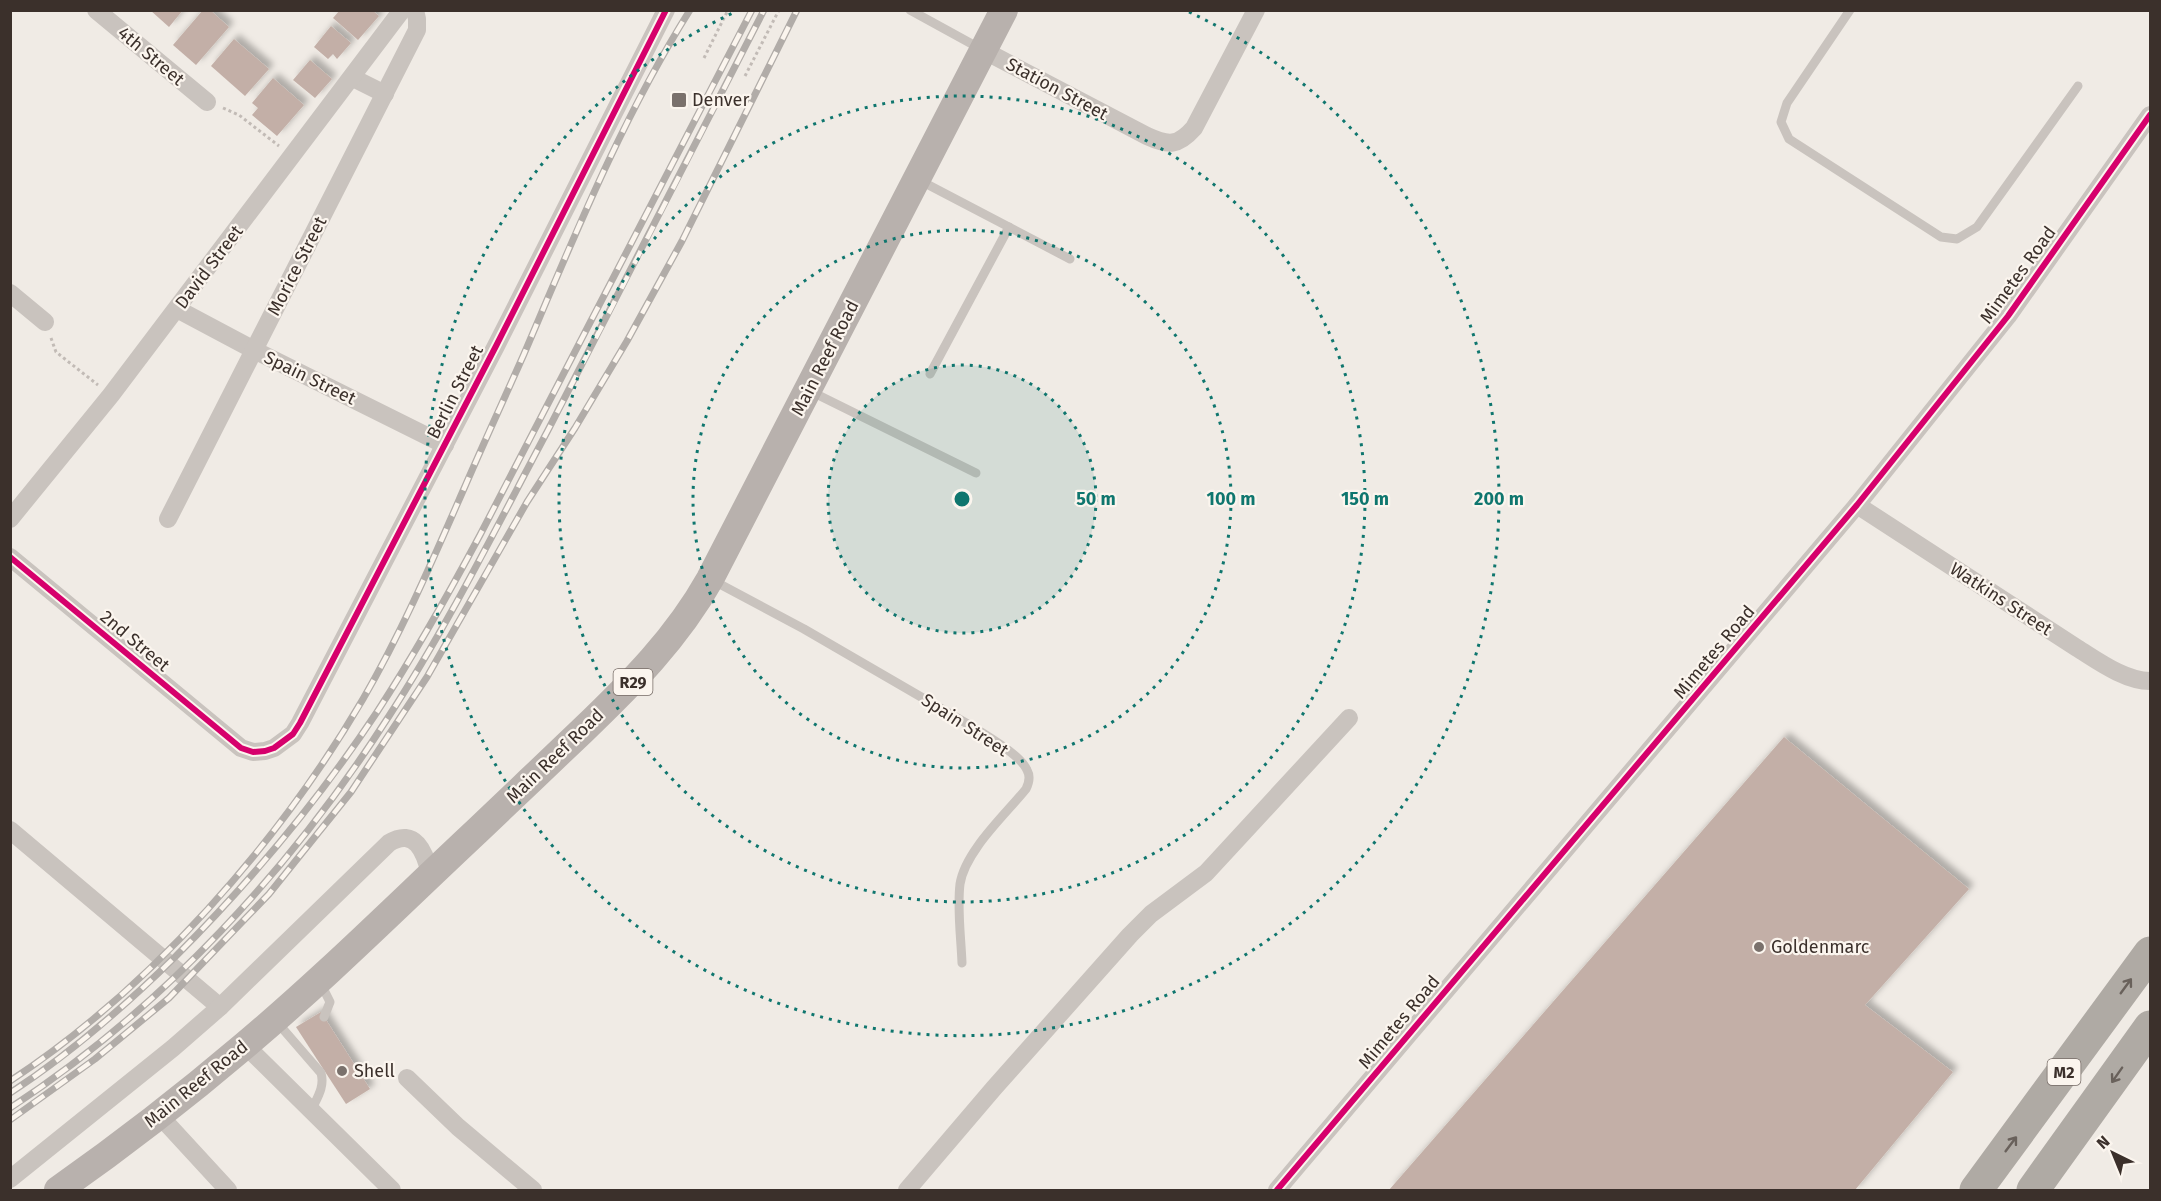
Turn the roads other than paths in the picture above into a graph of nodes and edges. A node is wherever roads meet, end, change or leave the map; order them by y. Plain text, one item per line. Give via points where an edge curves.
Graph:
1 (96, 10) edge
2 (402, 10) edge
3 (415, 10) edge
4 (666, 10) edge
5 (910, 10) edge
6 (1004, 10) edge
7 (1256, 10) edge
8 (1850, 10) edge
9 (983, 50) junction
10 (353, 78) junction
11 (2078, 86) dead end
12 (385, 94) junction
13 (207, 102) road end
14 (2151, 115) edge
15 (917, 179) junction
16 (1009, 227) junction
17 (1070, 259) dead end
18 (10, 293) edge
19 (177, 309) junction
20 (45, 322) road end
21 (254, 350) junction
22 (930, 374) dead end
23 (808, 390) junction
24 (445, 444) junction
25 (976, 474) dead end
26 (1857, 505) junction
27 (10, 519) edge
28 (168, 519) dead end
29 (10, 557) edge
30 (710, 579) junction
31 (2151, 681) edge
32 (1349, 718) dead end
33 (241, 748) joint
34 (13, 832) edge
35 (430, 874) junction
36 (2151, 953) edge
37 (962, 963) dead end
38 (319, 979) junction
39 (220, 1007) junction
40 (324, 1017) dead end
41 (274, 1019) junction
42 (2151, 1027) edge
43 (245, 1045) junction
44 (407, 1078) dead end
45 (311, 1111) junction
46 (159, 1115) junction
47 (10, 1179) edge
48 (58, 1191) edge
49 (228, 1191) edge
50 (392, 1191) edge
51 (533, 1191) edge
52 (907, 1191) edge
53 (1277, 1191) edge
54 (1976, 1191) edge
55 (2032, 1191) edge

1 - 13 street, 4th Street
2 - 10 street, David Street
3 - 12 street, Morice Street via 417,30
4 - 24 street, Berlin Street
5 - 9 lane, Station Street
6 - 9 main road, Main Reef Road / R29
7 - 9 street, Station Street via 1200,119 1188,135 1170,144
8 - 11 lane via 1787,103 1781,122 1789,139 1941,237 1957,239 1977,227
9 - 15 main road, Main Reef Road / R29
10 - 12 street
10 - 19 street, David Street
12 - 21 street, Morice Street
14 - 26 street, Mimetes Road via 2008,316
15 - 16 lane
15 - 23 main road, Main Reef Road / R29
16 - 17 lane
16 - 22 lane
18 - 20 street
19 - 21 street, Spain Street
19 - 27 street, David Street
21 - 24 street, Spain Street
21 - 28 street, Morice Street
23 - 25 lane
23 - 30 main road, Main Reef Road / R29
24 - 33 street, Berlin Street via 296,728 284,742 265,751
26 - 31 street, Watkins Street via 2077,648 2114,670
26 - 53 street, Mimetes Road
29 - 33 street, 2nd Street
30 - 35 main road, Main Reef Road / R29 via 685,620 638,677
30 - 37 lane, Spain Street via 954,715 999,744 1027,769 1026,789 972,854 964,870 960,883
32 - 52 street via 1206,873 1130,935
34 - 39 street
35 - 38 main road, Main Reef Road / R29
35 - 39 street via 424,853 414,841 405,837 389,843
54 -> 36 highway, M2
38 - 40 lane via 330,1002
38 - 41 main road, Main Reef Road / R29
39 - 47 street
41 - 43 main road, Main Reef Road / R29
41 - 45 lane via 301,1042 322,1077
42 -> 55 highway, M2
43 - 45 street
43 - 46 main road, Main Reef Road / R29
44 - 51 street
45 - 50 street
46 - 48 main road, Main Reef Road / R29
46 - 49 street

